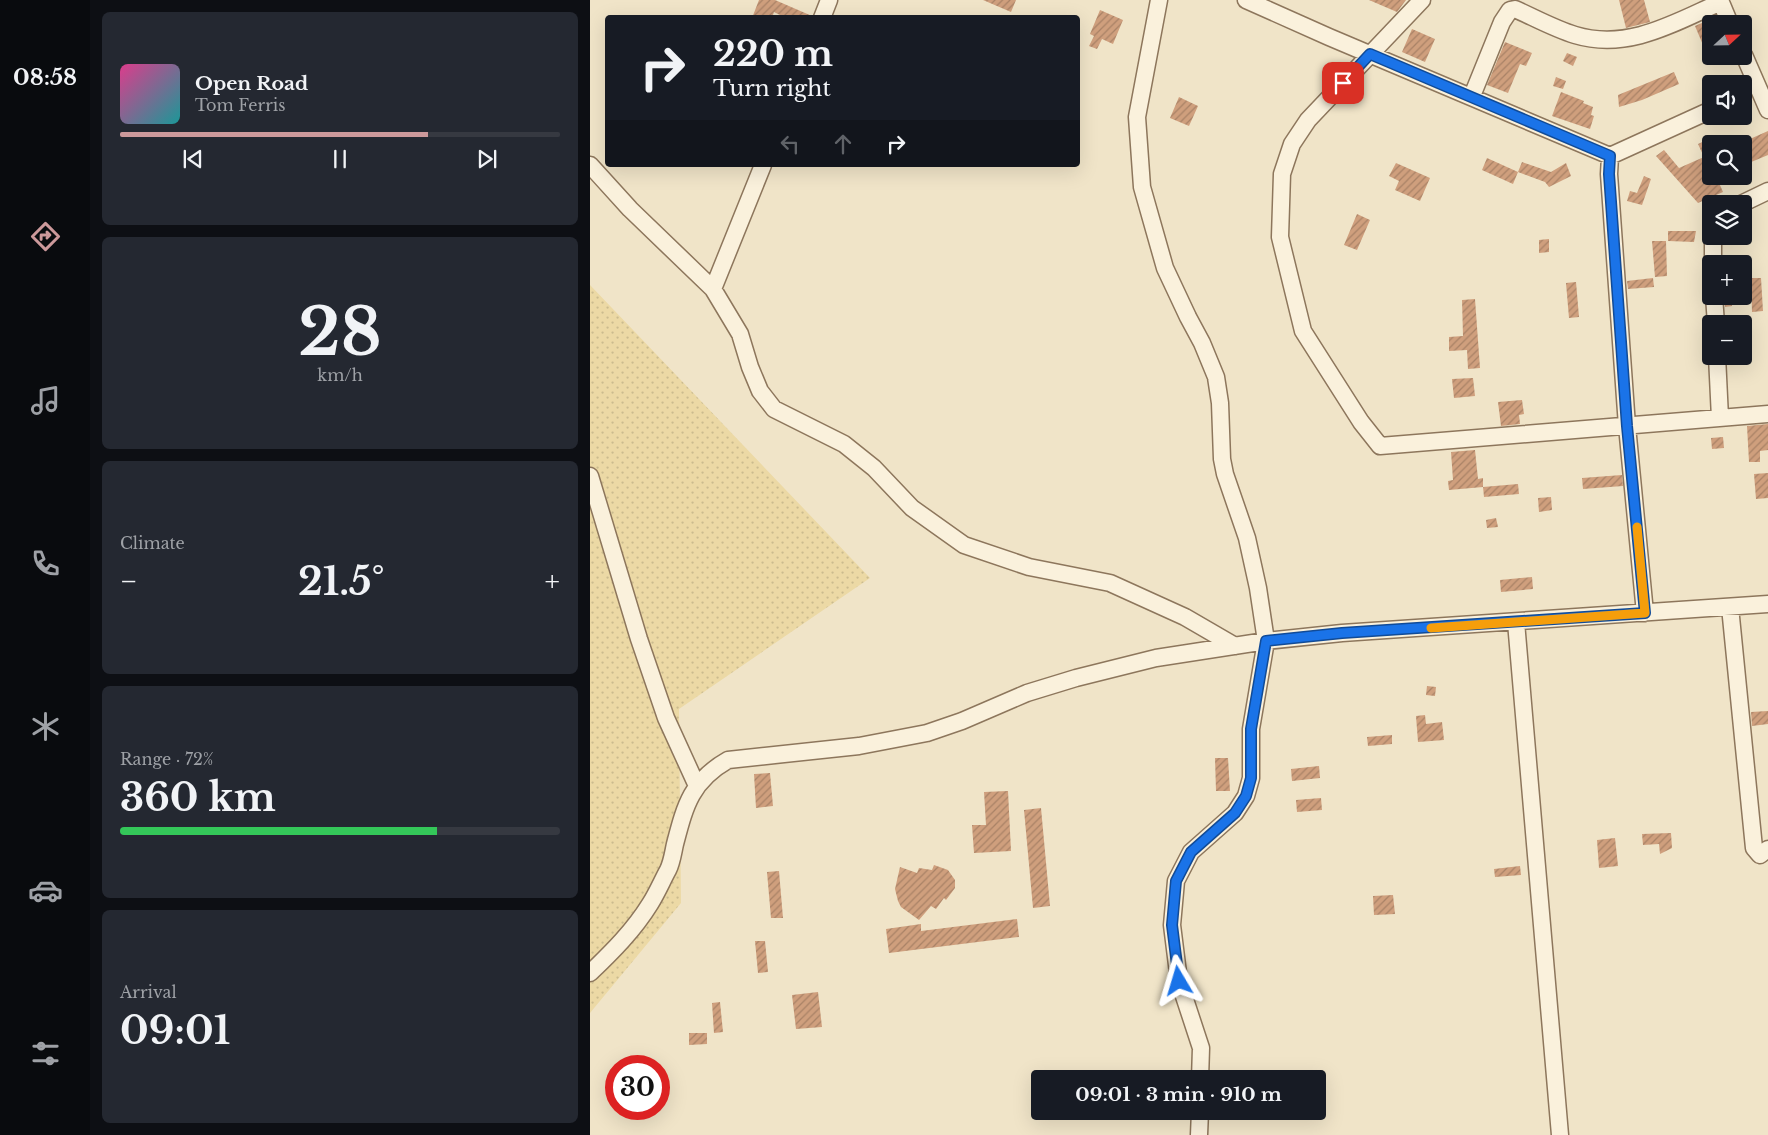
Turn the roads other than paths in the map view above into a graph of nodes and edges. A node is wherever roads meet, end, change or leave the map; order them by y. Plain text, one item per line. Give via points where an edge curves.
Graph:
1 (829, 0) edge
2 (1159, 0) edge
3 (1246, 0) edge
4 (1422, 0) edge
5 (1721, 1) edge
6 (823, 15) edge
7 (1726, 15) edge
8 (1370, 54) junction
9 (1748, 65) edge
10 (1757, 89) edge
11 (1472, 96) junction
12 (1768, 110) edge
13 (1702, 114) edge
14 (1610, 156) junction
15 (590, 165) edge
16 (762, 167) edge
17 (1768, 191) edge
18 (1752, 199) edge
19 (713, 289) junction
20 (1717, 365) edge
21 (1768, 414) edge
22 (1720, 418) junction
23 (1627, 426) junction
24 (590, 476) edge
25 (1768, 604) edge
26 (1730, 607) junction
27 (1645, 613) junction
28 (1516, 622) junction
29 (1266, 641) junction
30 (1235, 646) junction
31 (697, 786) junction
32 (1768, 849) edge
33 (590, 973) edge
34 (1200, 1070) edge
35 (1200, 1120) edge
36 (1199, 1135) edge
37 (1560, 1135) edge

1 - 6 street
2 - 29 street via 1137,116 1142,187 1165,268 1216,377 1222,459 1247,538
3 - 8 street
4 - 8 street
5 - 7 street
5 - 11 street via 1652,32 1611,41 1573,34 1515,9 1510,10
8 - 11 street
8 - 23 street via 1308,120 1292,144 1282,174 1280,237 1303,331 1361,422 1380,446
9 - 10 street
10 - 12 street
11 - 14 street
13 - 14 street
14 - 23 street
15 - 19 street via 630,209
16 - 19 street
17 - 18 street
19 - 30 street via 740,334 760,391 774,408 844,444 874,468 912,508 964,546 1028,567 1110,583 1184,617
20 - 22 street
21 - 22 street
22 - 23 street
23 - 27 street
24 - 31 street via 666,718
25 - 26 street
26 - 27 street
26 - 32 street via 1754,848 1760,855
27 - 28 street
28 - 29 street
28 - 37 street
29 - 30 street
29 - 34 street via 1251,729 1251,778 1246,796 1235,813 1191,852 1176,881 1172,925 1179,981 1201,1048
30 - 31 street via 1156,658 1076,678 1027,693 962,722 927,733 859,746 728,760
31 - 33 street via 684,809 669,867 650,905 620,944
35 - 36 street

